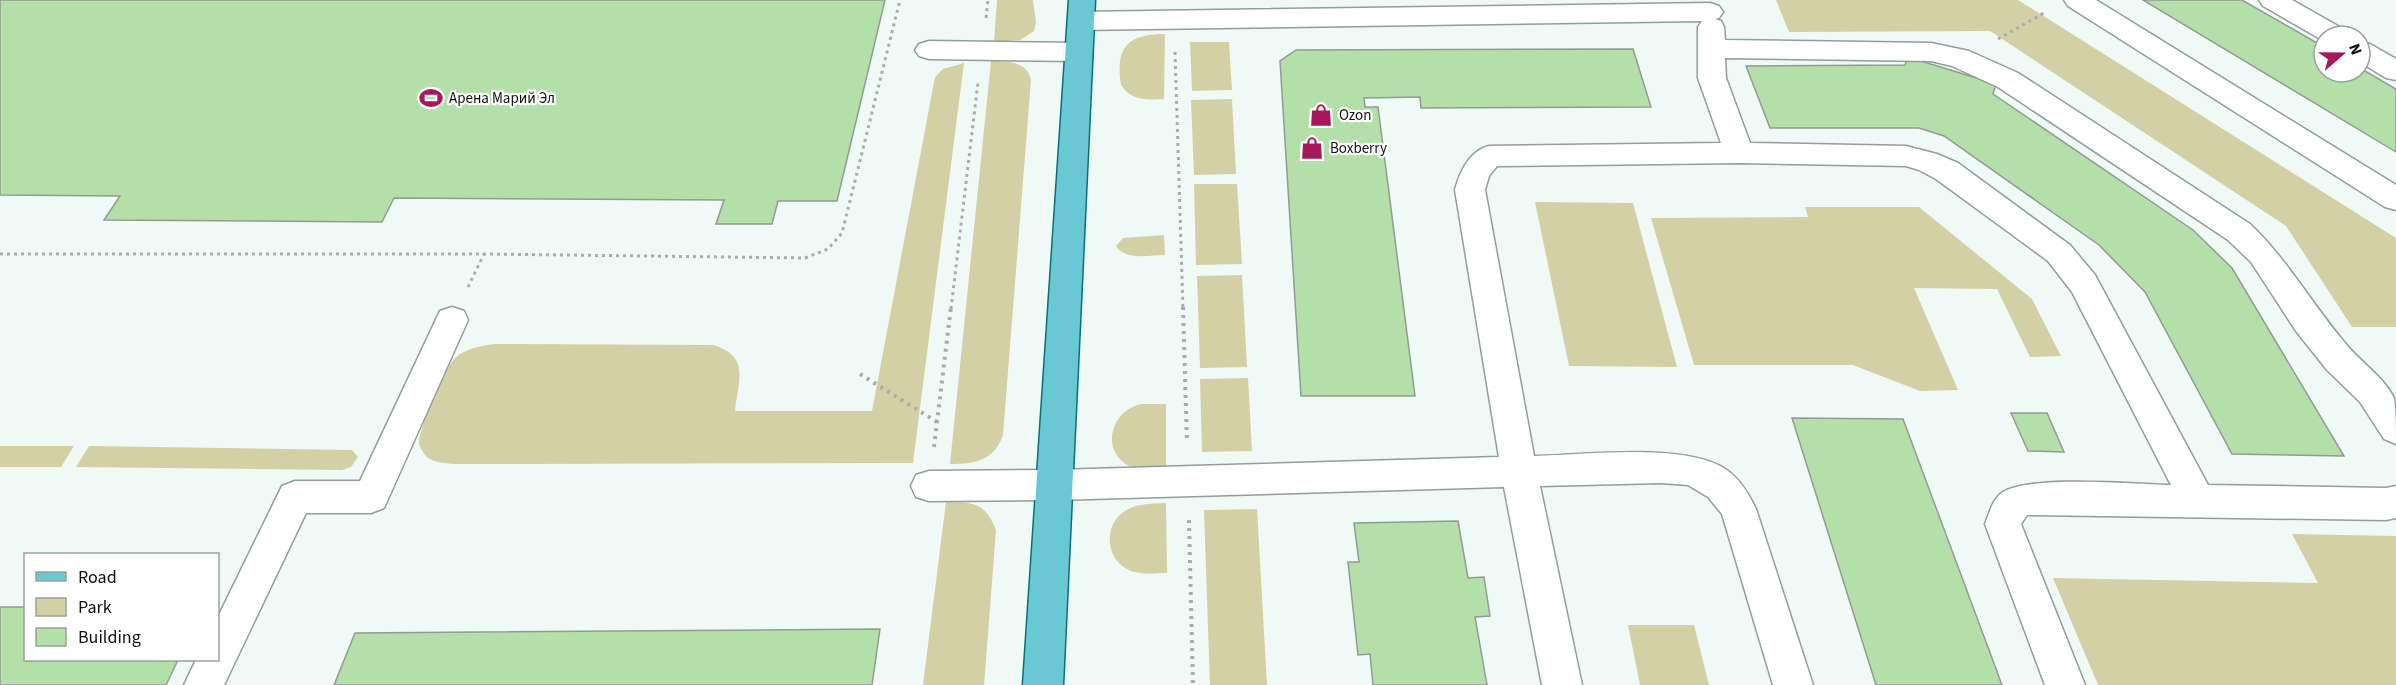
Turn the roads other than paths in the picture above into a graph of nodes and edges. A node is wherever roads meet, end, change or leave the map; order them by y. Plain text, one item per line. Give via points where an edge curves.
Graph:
1 (2077, 0) edge
2 (2272, 0) edge
3 (1708, 6) edge
4 (1416, 8) edge
5 (1232, 10) edge
6 (1080, 24) edge
7 (2314, 24) edge
8 (1712, 49) junction
9 (929, 50) dead end
10 (2372, 57) edge
11 (2396, 71) edge
12 (1739, 153) junction
13 (2396, 199) edge
14 (452, 320) dead end
15 (2396, 429) edge
16 (1519, 471) junction
17 (1055, 485) junction
18 (929, 486) road end
19 (2197, 500) junction
20 (2396, 502) edge
21 (219, 654) edge
22 (216, 661) edge
23 (204, 685) edge
24 (1044, 685) edge
25 (1562, 685) edge
26 (1792, 685) edge
27 (2065, 685) edge

1 - 13 lane
2 - 7 lane
3 - 4 lane
3 - 8 lane
4 - 5 lane
5 - 6 lane via 1174,20
6 - 9 lane via 982,51
6 - 17 main road
8 - 12 lane via 1712,78
8 - 15 lane via 1931,52 1959,58 2008,80 2239,232 2262,254 2339,360 2372,392
10 - 11 lane
12 - 16 lane via 1489,156 1480,165 1470,190
12 - 19 lane via 1905,156 1927,161 1947,171 2059,253 2084,284
14 - 21 lane via 371,497 295,497
16 - 17 lane
16 - 25 lane
16 - 26 lane via 1681,468 1709,477 1721,486 1732,497 1743,522
17 - 18 lane
17 - 24 main road
19 - 20 lane
19 - 27 lane via 2038,498 2019,500 2008,509 2003,524
22 - 23 lane

